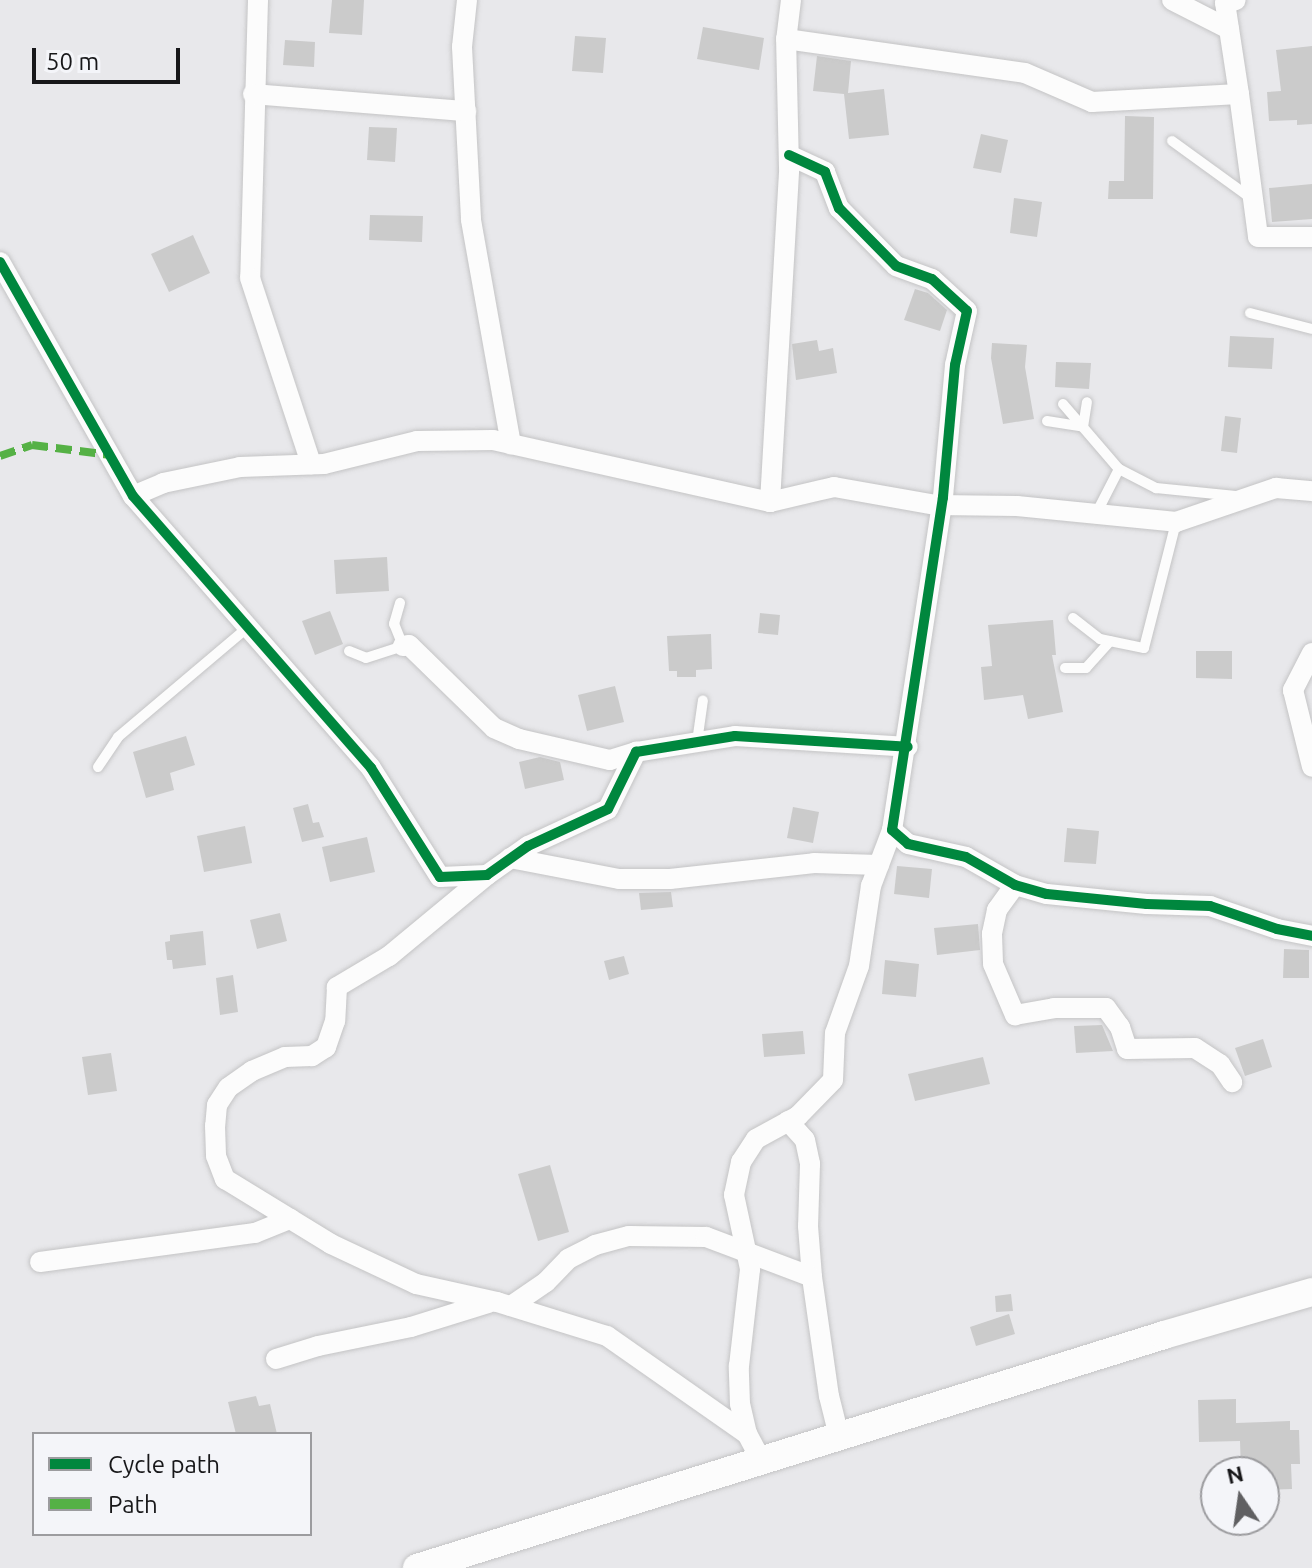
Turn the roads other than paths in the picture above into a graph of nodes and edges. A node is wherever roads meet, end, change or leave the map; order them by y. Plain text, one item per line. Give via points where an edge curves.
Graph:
1 (258, 0) edge
2 (467, 0) edge
3 (791, 0) edge
4 (1172, 0) edge
5 (1236, 0) edge
6 (1229, 29) junction
7 (786, 39) junction
8 (253, 94) junction
9 (1239, 94) junction
10 (466, 111) junction
11 (1172, 141) dead end
12 (789, 155) junction
13 (1253, 199) junction
14 (1312, 237) edge
15 (0, 262) edge
16 (1250, 313) dead end
17 (1312, 329) edge
18 (1087, 402) dead end
19 (1063, 404) dead end
20 (1047, 421) dead end
21 (1083, 427) junction
22 (511, 444) junction
23 (311, 464) junction
24 (1119, 469) junction
25 (1312, 491) edge
26 (133, 496) junction
27 (1249, 498) junction
28 (770, 502) junction
29 (942, 505) junction
30 (1096, 514) junction
31 (1176, 522) junction
32 (400, 603) dead end
33 (1073, 618) dead end
34 (250, 625) junction
35 (1110, 641) junction
36 (403, 646) junction
37 (349, 651) dead end
38 (1312, 653) edge
39 (1065, 668) dead end
40 (703, 700) dead end
41 (697, 742) junction
42 (908, 747) junction
43 (636, 752) junction
44 (98, 767) dead end
45 (1312, 767) edge
46 (892, 830) junction
47 (510, 858) junction
48 (879, 865) junction
49 (487, 875) junction
50 (1015, 885) junction
51 (1312, 936) edge
52 (1232, 1082) dead end
53 (788, 1121) junction
54 (290, 1219) junction
55 (746, 1253) junction
56 (40, 1262) dead end
57 (812, 1277) junction
58 (1312, 1292) edge
59 (504, 1304) junction
60 (276, 1359) dead end
61 (747, 1434) junction
62 (839, 1436) junction
63 (761, 1460) junction
64 (417, 1568) edge

1 - 8 street
2 - 10 street via 462,47
3 - 7 street
4 - 6 street
5 - 6 street via 1225,3
6 - 9 street
7 - 9 street via 1025,73 1092,102
7 - 12 street
8 - 10 street
8 - 23 street via 250,278
9 - 13 street
10 - 22 street via 471,220
11 - 13 lane
12 - 28 street
12 - 29 street via 825,172 839,208 896,266 932,279 967,311 955,365
13 - 14 street via 1258,237
15 - 26 street
16 - 17 lane
18 - 21 lane
19 - 21 lane
20 - 21 lane
21 - 24 lane
22 - 23 street via 417,441
22 - 28 street
23 - 26 street via 240,467 163,483
24 - 27 lane via 1156,488
24 - 30 lane
25 - 27 street via 1276,488
26 - 34 street
27 - 31 street
28 - 29 street via 834,487
29 - 30 street
29 - 42 street
30 - 31 street
31 - 35 lane via 1144,648
32 - 36 lane via 394,624
33 - 35 lane
34 - 44 lane via 118,737
34 - 49 street via 371,768 440,877
35 - 39 lane via 1086,668
36 - 37 lane via 366,658
36 - 43 street via 409,645 494,728 610,760
38 - 45 street via 1293,690
40 - 41 lane
41 - 42 street via 735,736
41 - 43 street
42 - 46 street
43 - 47 street via 608,809
46 - 48 street
46 - 50 street via 908,844 966,857
47 - 48 street via 619,879 670,879 814,863
47 - 49 street
48 - 53 street via 859,966 835,1033 833,1080
49 - 54 street via 389,956 337,987 335,1021 326,1047 312,1056 285,1057 252,1071 228,1088 217,1105 216,1156 225,1179
50 - 51 street via 1047,894 1210,906
50 - 52 street via 997,910 992,934 993,964 1015,1015 1106,1008 1127,1049 1195,1048 1220,1064
53 - 55 street via 756,1139 741,1162 734,1195
53 - 57 street via 805,1140 810,1164
54 - 56 street via 255,1233
54 - 59 street via 416,1284
55 - 57 street
55 - 59 street via 706,1237 629,1236 568,1259 546,1282
55 - 61 street via 750,1269 739,1366
57 - 62 street
58 - 62 street
59 - 60 street
59 - 61 street via 607,1336
61 - 63 street
62 - 63 street
63 - 64 street

